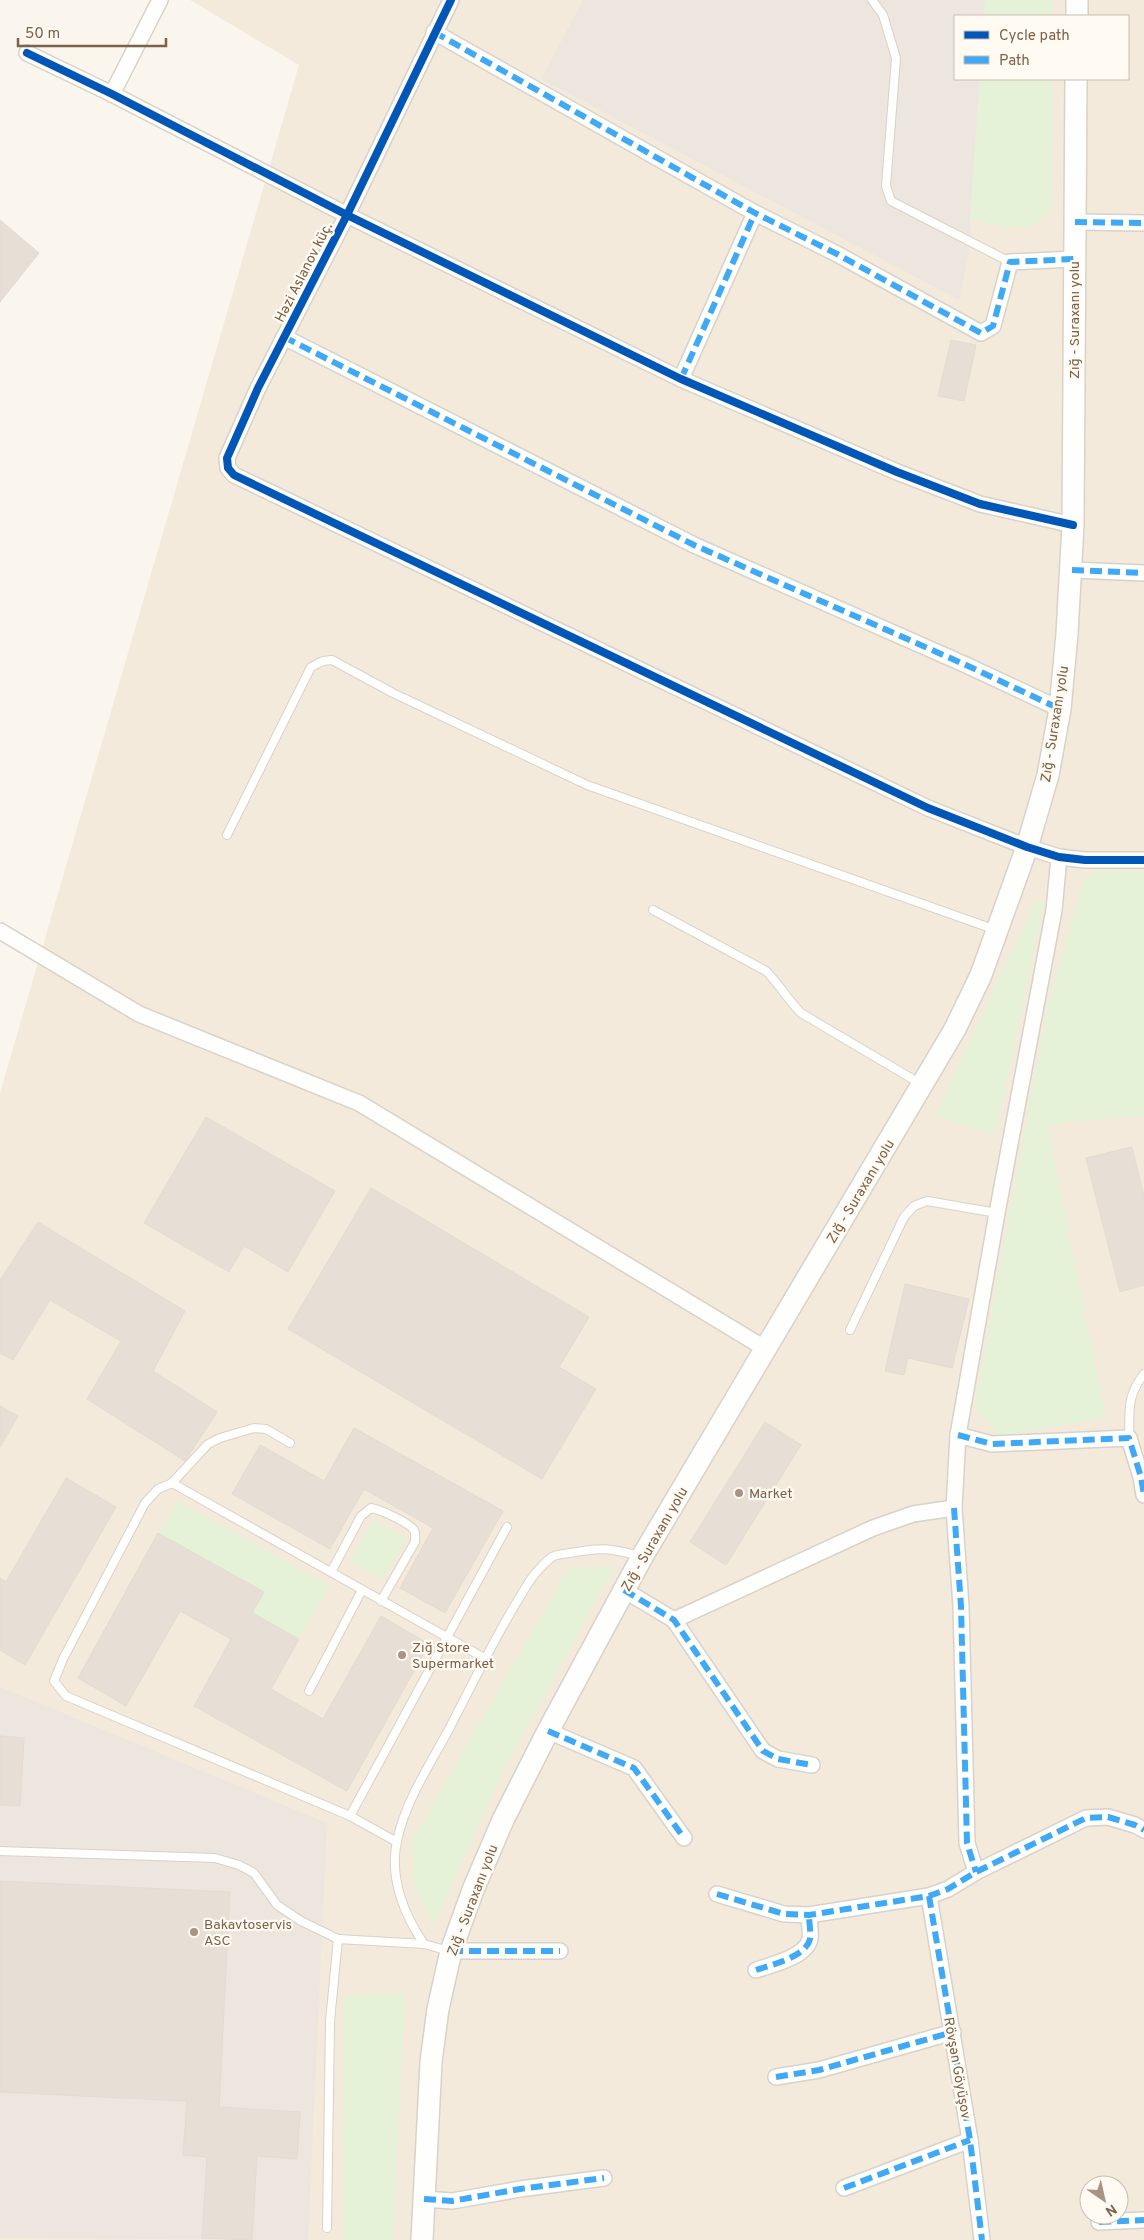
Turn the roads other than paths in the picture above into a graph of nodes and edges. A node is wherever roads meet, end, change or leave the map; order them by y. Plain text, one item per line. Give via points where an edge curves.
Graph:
1 (160, 0) edge
2 (451, 0) edge
3 (872, 0) edge
4 (1077, 0) edge
5 (1077, 15) edge
6 (434, 32) junction
7 (27, 53) dead end
8 (1076, 80) edge
9 (112, 94) junction
10 (755, 213) junction
11 (347, 215) junction
12 (1075, 222) junction
13 (1144, 223) edge
14 (1074, 259) junction
15 (1010, 262) junction
16 (284, 336) junction
17 (681, 379) junction
18 (1073, 525) junction
19 (1072, 570) junction
20 (1144, 573) edge
21 (1060, 709) junction
22 (227, 835) dead end
23 (1027, 847) junction
24 (1059, 857) junction
25 (1144, 860) edge
26 (653, 910) dead end
27 (998, 930) junction
28 (0, 931) edge
29 (923, 1086) junction
30 (997, 1213) junction
31 (850, 1330) dead end
32 (766, 1349) junction
33 (1144, 1374) edge
34 (958, 1435) junction
35 (1129, 1438) junction
36 (290, 1443) dead end
37 (1143, 1476) edge
38 (172, 1483) junction
39 (1144, 1495) edge
40 (954, 1508) junction
41 (507, 1528) dead end
42 (642, 1557) junction
43 (331, 1572) junction
44 (362, 1590) junction
45 (624, 1590) junction
46 (381, 1601) junction
47 (674, 1620) junction
48 (447, 1638) junction
49 (486, 1659) junction
50 (309, 1691) dead end
51 (548, 1731) junction
52 (812, 1765) dead end
53 (350, 1816) junction
54 (1144, 1830) edge
55 (684, 1838) dead end
56 (397, 1842) junction
57 (0, 1851) edge
58 (976, 1872) junction
59 (717, 1894) dead end
60 (929, 1896) junction
61 (809, 1915) junction
62 (338, 1939) junction
63 (424, 1944) junction
64 (451, 1951) junction
65 (560, 1951) dead end
66 (756, 1970) dead end
67 (952, 2032) junction
68 (776, 2076) dead end
69 (970, 2140) junction
70 (604, 2178) dead end
71 (844, 2188) dead end
72 (424, 2199) junction
73 (1144, 2220) edge
74 (1129, 2221) edge
75 (327, 2228) dead end
76 (422, 2240) edge
77 (982, 2240) edge

1 - 9 street
2 - 6 street, Həzi Aslanov küç.
3 - 15 lane via 883,15 896,58 886,186 891,201
4 - 5 main road
6 - 10 street
6 - 11 street, Həzi Aslanov küç.
7 - 9 street
8 - 12 main road, Zığ - Suraxanı yolu
9 - 11 street
10 - 15 street via 981,333 993,326
10 - 17 street
11 - 16 street, Həzi Aslanov küç.
11 - 17 street
12 - 13 street
12 - 14 main road, Zığ - Suraxanı yolu
14 - 15 street
14 - 18 main road, Zığ - Suraxanı yolu
16 - 21 street via 694,545
16 - 23 street, Həzi Aslanov küç. via 227,458 228,468 234,475 928,808
17 - 18 street via 980,504
18 - 19 main road, Zığ - Suraxanı yolu
19 - 20 street
19 - 21 main road, Zığ - Suraxanı yolu
21 - 23 main road, Zığ - Suraxanı yolu via 1048,775
22 - 27 lane via 311,667 332,660 393,693 587,785
23 - 24 street
23 - 27 main road, Zığ - Suraxanı yolu
24 - 25 street
24 - 30 street via 1054,910
26 - 29 lane via 766,972 801,1013
27 - 29 main road, Zığ - Suraxanı yolu via 981,975
28 - 32 street via 139,1014 359,1103
29 - 32 main road, Zığ - Suraxanı yolu
30 - 31 lane via 927,1201 914,1206 904,1217
30 - 34 street
32 - 42 main road, Zığ - Suraxanı yolu
33 - 35 lane via 1134,1387 1130,1404
34 - 35 street via 992,1444
34 - 40 street
35 - 37 street
36 - 38 lane via 266,1430 254,1428 220,1438 208,1444
37 - 39 street
38 - 43 lane
38 - 53 lane via 158,1489 145,1503 54,1681 66,1696
40 - 47 street via 913,1514 873,1528
40 - 58 street via 961,1606 967,1843
41 - 48 lane
42 - 45 main road, Zığ - Suraxanı yolu
42 - 49 lane via 599,1548 554,1556 532,1579
43 - 44 lane
43 - 46 lane via 362,1516 371,1508 411,1527 416,1536 415,1542
44 - 46 lane
44 - 50 lane
45 - 47 street
45 - 51 main road, Zığ - Suraxanı yolu
46 - 48 lane
47 - 52 street via 763,1751 778,1759
48 - 49 lane
48 - 53 lane
49 - 56 lane via 410,1802
51 - 55 street via 634,1768
51 - 64 main road, Zığ - Suraxanı yolu via 472,1890
53 - 56 lane
54 - 58 street via 1108,1817 1086,1818
56 - 63 lane via 395,1876 401,1899 410,1923
57 - 62 lane via 215,1858 254,1873 277,1905
58 - 60 street
59 - 61 street via 784,1914
60 - 61 street
60 - 67 street, Rövşən Göyüşov
61 - 66 street via 810,1939 804,1950
62 - 63 lane
62 - 75 lane via 330,2021
63 - 64 lane
64 - 65 street
64 - 72 main road, Zığ - Suraxanı yolu via 438,2008 431,2062
67 - 68 street via 819,2070
67 - 69 street, Rövşən Göyüşov
69 - 71 street
69 - 77 street, Rövşən Göyüşov
70 - 72 street via 452,2202
72 - 76 main road, Zığ - Suraxanı yolu
73 - 74 street

